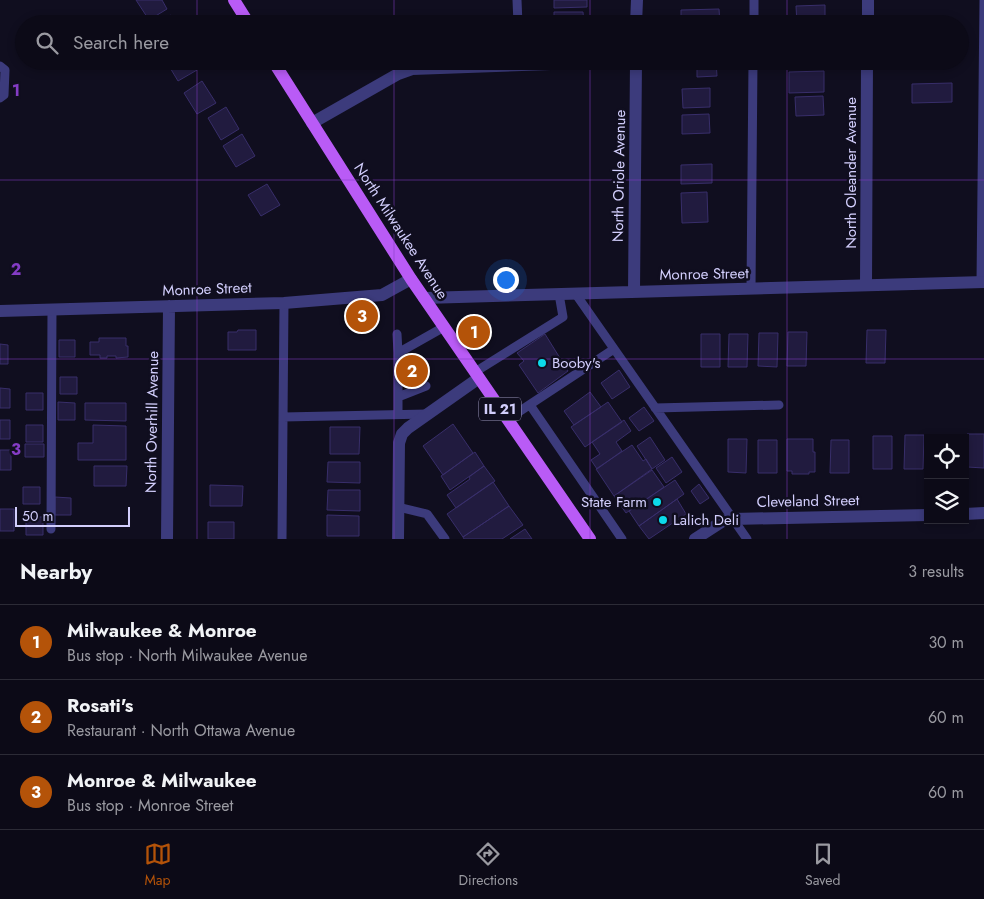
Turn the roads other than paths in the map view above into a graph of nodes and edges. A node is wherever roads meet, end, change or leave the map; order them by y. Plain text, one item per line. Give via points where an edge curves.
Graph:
1 (234, 0) edge
2 (517, 0) edge
3 (637, 0) edge
4 (754, 0) edge
5 (868, 0) edge
6 (984, 0) edge
7 (243, 15) edge
8 (518, 15) edge
9 (636, 15) edge
10 (754, 15) edge
11 (868, 15) edge
12 (0, 66) edge
13 (279, 70) edge
14 (409, 70) edge
15 (636, 70) edge
16 (753, 70) edge
17 (868, 70) edge
18 (0, 98) edge
19 (312, 122) junction
20 (411, 279) junction
21 (983, 282) edge
22 (866, 285) junction
23 (751, 289) junction
24 (634, 292) junction
25 (575, 293) junction
26 (560, 294) junction
27 (424, 298) junction
28 (284, 303) junction
29 (170, 306) junction
30 (52, 309) junction
31 (0, 311) edge
32 (444, 327) junction
33 (397, 334) dead end
34 (614, 349) junction
35 (398, 353) junction
36 (477, 375) junction
37 (426, 386) dead end
38 (398, 397) junction
39 (530, 405) junction
40 (779, 405) dead end
41 (655, 408) junction
42 (398, 414) junction
43 (428, 414) junction
44 (283, 417) junction
45 (508, 419) junction
46 (398, 507) junction
47 (969, 514) edge
48 (984, 514) edge
49 (924, 515) edge
50 (733, 519) junction
51 (51, 529) dead end
52 (167, 539) edge
53 (282, 539) edge
54 (398, 539) edge
55 (445, 539) edge
56 (590, 539) edge
57 (622, 539) edge
58 (695, 539) edge
59 (746, 539) edge

1 - 7 main road
2 - 8 lane
3 - 9 street
4 - 10 lane
5 - 11 street
6 - 21 lane
12 - 18 lane via 5,70 4,94
13 - 19 main road, North Milwaukee Avenue / IL 21
14 - 19 street
15 - 24 street, North Oriole Avenue
16 - 23 lane
17 - 22 street, North Oleander Avenue
19 - 20 main road, North Milwaukee Avenue / IL 21
20 - 27 main road, North Milwaukee Avenue / IL 21
20 - 28 street, Monroe Street via 382,296
21 - 22 street, Monroe Street
22 - 23 street, Monroe Street
23 - 24 street, Monroe Street
24 - 25 street, Monroe Street
25 - 26 street, Monroe Street
25 - 34 lane
26 - 27 street, Monroe Street
26 - 36 lane via 563,317
27 - 32 main road, North Milwaukee Avenue / IL 21
28 - 29 street, Monroe Street
28 - 44 lane
29 - 30 street, Monroe Street
29 - 52 street, North Overhill Avenue
30 - 31 street, Monroe Street
30 - 51 lane
32 - 35 lane
32 - 36 main road, North Milwaukee Avenue / IL 21
33 - 35 lane
34 - 39 lane
34 - 41 lane
35 - 38 lane
36 - 43 street
36 - 45 main road, North Milwaukee Avenue / IL 21
37 - 38 lane
38 - 42 lane
39 - 45 lane
39 - 57 lane
40 - 41 lane
41 - 50 lane
42 - 43 lane
42 - 44 lane
43 - 46 street via 402,434 399,443
44 - 53 lane
45 - 56 main road, North Milwaukee Avenue / IL 21
46 - 54 street
46 - 55 lane via 427,514
47 - 48 street
49 - 50 street, Cleveland Street
50 - 58 street, Cleveland Street via 723,521
50 - 59 lane

